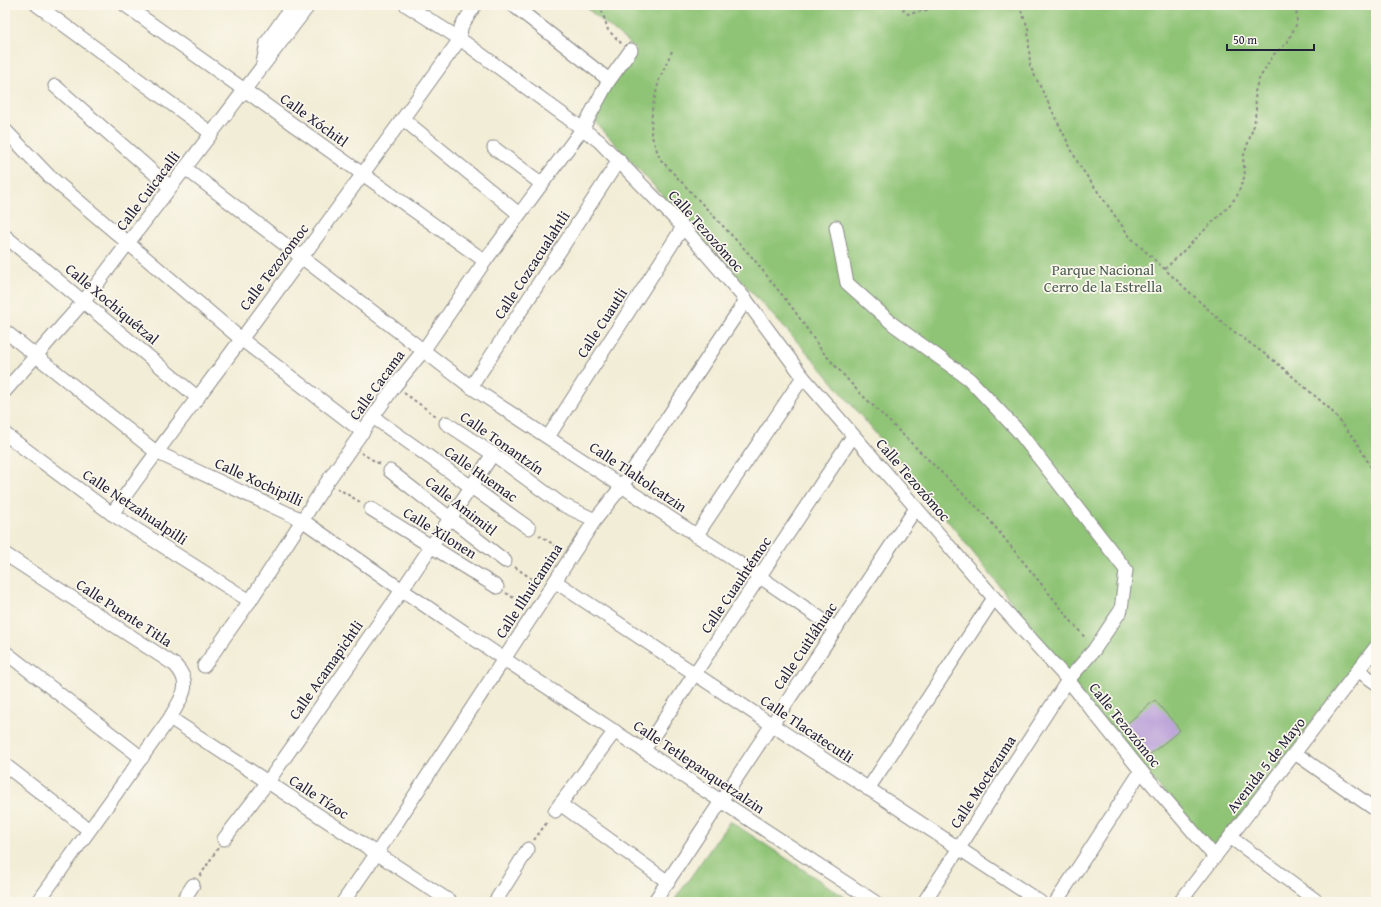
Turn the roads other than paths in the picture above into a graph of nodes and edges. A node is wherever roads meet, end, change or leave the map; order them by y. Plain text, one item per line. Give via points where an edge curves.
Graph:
1 (37, 5) edge
2 (125, 5) edge
3 (309, 5) edge
4 (406, 5) edge
5 (474, 5) edge
6 (513, 5) edge
7 (290, 9) dead end
8 (460, 38) junction
9 (630, 51) road end
10 (262, 68) junction
11 (609, 80) junction
12 (55, 86) dead end
13 (245, 90) junction
14 (403, 119) junction
15 (583, 128) junction
16 (5, 130) edge
17 (211, 133) junction
18 (494, 148) dead end
19 (618, 160) junction
20 (185, 168) junction
21 (363, 174) junction
22 (542, 184) junction
23 (170, 187) junction
24 (520, 214) junction
25 (682, 226) junction
26 (836, 227) dead end
27 (5, 236) edge
28 (128, 243) junction
29 (302, 256) junction
30 (485, 261) junction
31 (746, 300) junction
32 (84, 301) junction
33 (5, 331) edge
34 (241, 339) junction
35 (422, 351) junction
36 (35, 357) junction
37 (803, 377) junction
38 (471, 387) junction
39 (5, 391) edge
40 (198, 398) junction
41 (373, 417) junction
42 (446, 423) road end
43 (363, 432) junction
44 (5, 434) edge
45 (853, 436) junction
46 (548, 437) junction
47 (156, 452) junction
48 (493, 454) junction
49 (390, 471) road end
50 (470, 486) junction
51 (622, 486) junction
52 (916, 508) junction
53 (371, 509) road end
54 (112, 514) junction
55 (450, 517) junction
56 (302, 520) junction
57 (595, 520) junction
58 (529, 528) road end
59 (696, 536) junction
60 (430, 546) junction
61 (5, 554) edge
62 (505, 561) road end
63 (760, 577) junction
64 (497, 587) road end
65 (553, 587) junction
66 (402, 590) junction
67 (994, 598) junction
68 (250, 601) junction
69 (836, 629) junction
70 (1376, 647) edge
71 (5, 652) edge
72 (504, 659) junction
73 (204, 666) dead end
74 (1359, 671) junction
75 (695, 675) junction
76 (1068, 680) junction
77 (1376, 683) edge
78 (170, 718) junction
79 (773, 724) junction
80 (615, 731) junction
81 (644, 750) junction
82 (1295, 753) junction
83 (142, 758) junction
84 (5, 766) edge
85 (1141, 771) junction
86 (267, 783) junction
87 (868, 788) junction
88 (722, 802) junction
89 (1376, 810) edge
90 (89, 830) junction
91 (1230, 837) junction
92 (224, 839) road end
93 (958, 848) junction
94 (528, 849) road end
95 (377, 853) junction
96 (1215, 857) junction
97 (668, 882) junction
98 (194, 886) road end
99 (38, 902) edge
100 (182, 902) edge
101 (343, 902) edge
102 (451, 902) edge
103 (495, 902) edge
104 (654, 902) edge
105 (875, 902) edge
106 (924, 902) edge
107 (1040, 902) edge
108 (1056, 902) edge
109 (1180, 902) edge
110 (1318, 902) edge

1 - 17 street
2 - 13 street, Calle Xóchitl
3 - 10 street, Calle Cuicacalli
4 - 8 street, Calle Tezozómoc
5 - 8 street, Calle Tezozomoc via 461,27
6 - 11 street
7 - 10 street via 267,42
8 - 14 street, Calle Tezozomoc
8 - 15 street, Calle Tezozómoc
9 - 11 street, Calle Cacama
10 - 13 street, Calle Cuicacalli
11 - 15 street, Calle Cacama
12 - 23 street
13 - 17 street, Calle Cuicacalli
13 - 21 street, Calle Xóchitl
14 - 21 street, Calle Tezozomoc
14 - 24 street
15 - 19 street, Calle Tezozómoc
15 - 22 street, Calle Cacama
16 - 28 street via 49,176
17 - 20 street, Calle Cuicacalli
18 - 22 street
19 - 25 street, Calle Tezozómoc
19 - 38 street, Calle Cozcacualahtli
20 - 23 street, Calle Cuicacalli
20 - 29 street
21 - 29 street, Calle Tezozomoc
21 - 30 street, Calle Xóchitl
22 - 24 street, Calle Cacama
23 - 28 street, Calle Cuicacalli
24 - 30 street, Calle Cacama
25 - 31 street, Calle Tezozómoc
25 - 46 street, Calle Cuautli
26 - 76 street, Calle Moctezuma via 846,283 894,324 969,379 1019,432 1126,570 1121,610 1094,650
27 - 32 street, Calle Xochiquétzal
28 - 32 street, Calle Cuicacalli
28 - 34 street
29 - 34 street, Calle Tezozomoc
29 - 35 street
30 - 35 street, Calle Cacama
31 - 37 street, Calle Tezozómoc
31 - 51 street, Calle Ilhuicamina
32 - 36 street, Calle Cuicacalli
32 - 40 street, Calle Xochiquétzal
33 - 36 street, Calle Xochipilli
34 - 40 street, Calle Tezozomoc
34 - 43 street
35 - 38 street, Calle Tlaltolcatzin
35 - 41 street, Calle Cacama
36 - 39 street, Calle Cuicacalli
36 - 47 street, Calle Xochipilli
37 - 45 street, Calle Tezozómoc
37 - 59 street
38 - 46 street, Calle Tlaltolcatzin
40 - 47 street, Calle Tezozomoc
41 - 43 street, Calle Cacama
41 - 50 street, Calle Huemac
42 - 48 street, Calle Tonantzín
43 - 56 street, Calle Cacama
44 - 54 street, Calle Netzahualpilli
45 - 52 street, Calle Tezozómoc
45 - 63 street, Calle Cuauhtémoc
46 - 51 street, Calle Tlaltolcatzin
47 - 54 street, Calle Tezozomoc
47 - 56 street, Calle Xochipilli
48 - 50 street, Calle Acamapichtli
48 - 57 street, Calle Tonantzín via 561,504
49 - 55 street, Calle Amimitl
50 - 55 street, Calle Acamapichtli
50 - 58 street, Calle Huemac
51 - 57 street, Calle Ilhuicamina
51 - 59 street, Calle Tlaltolcatzin
52 - 67 street, Calle Tezozómoc
52 - 69 street, Calle Cuitláhuac
53 - 60 street, Calle Xilonen
54 - 68 street, Calle Netzahualpilli
55 - 60 street, Calle Acamapichtli
55 - 62 street, Calle Amimitl
56 - 66 street, Calle Xochipilli
56 - 68 street, Calle Cacama
57 - 65 street, Calle Ilhuicamina
59 - 63 street, Calle Tlaltolcatzin
60 - 64 street, Calle Xilonen
60 - 66 street, Calle Acamapichtli
61 - 78 street, Calle Puente Titla via 175,665 185,679 185,687
63 - 69 street, Calle Tlaltolcatzin
63 - 75 street, Calle Cuauhtémoc
65 - 72 street, Calle Ilhuicamina
65 - 75 street, Calle Tlacatecutli
66 - 72 street, Calle Xochipilli
66 - 86 street, Calle Acamapichtli
67 - 76 street, Calle Tezozómoc
67 - 87 street
68 - 73 street, Calle Cacama
69 - 79 street, Calle Cuitláhuac
70 - 74 street, Avenida 5 de Mayo
71 - 83 street
72 - 80 street, Calle Tetlepanquetzalzin
72 - 95 street, Calle Ilhuicamina
74 - 77 street
74 - 82 street, Avenida 5 de Mayo
75 - 79 street, Calle Tlacatecutli
75 - 81 street, Calle Cuauhtémoc
76 - 85 street, Calle Tezozómoc
76 - 93 street, Calle Moctezuma
78 - 83 street
78 - 86 street, Calle Tízoc
79 - 87 street, Calle Tlacatecutli
79 - 88 street, Calle Cuitláhuac
80 - 81 street, Calle Tetlepanquetzalzin
80 - 97 street via 558,808
81 - 88 street, Calle Tetlepanquetzalzin
82 - 89 street
82 - 91 street, Avenida 5 de Mayo
83 - 90 street
84 - 90 street
85 - 96 street, Calle Tezozómoc
85 - 108 street
86 - 92 street, Calle Acamapichtli
86 - 95 street, Calle Tízoc
87 - 93 street, Calle Tlacatecutli
88 - 97 street, Calle Cuitláhuac
88 - 105 street, Calle Tetlepanquetzalzin
90 - 99 street
91 - 96 street, Avenida 5 de Mayo
91 - 110 street
93 - 106 street, Calle Moctezuma
93 - 107 street, Calle Tlacatecutli
94 - 103 street
95 - 101 street, Calle Ilhuicamina
95 - 102 street, Calle Tízoc
96 - 109 street, Avenida 5 de Mayo
97 - 104 street, Calle Cuitláhuac
98 - 100 street

